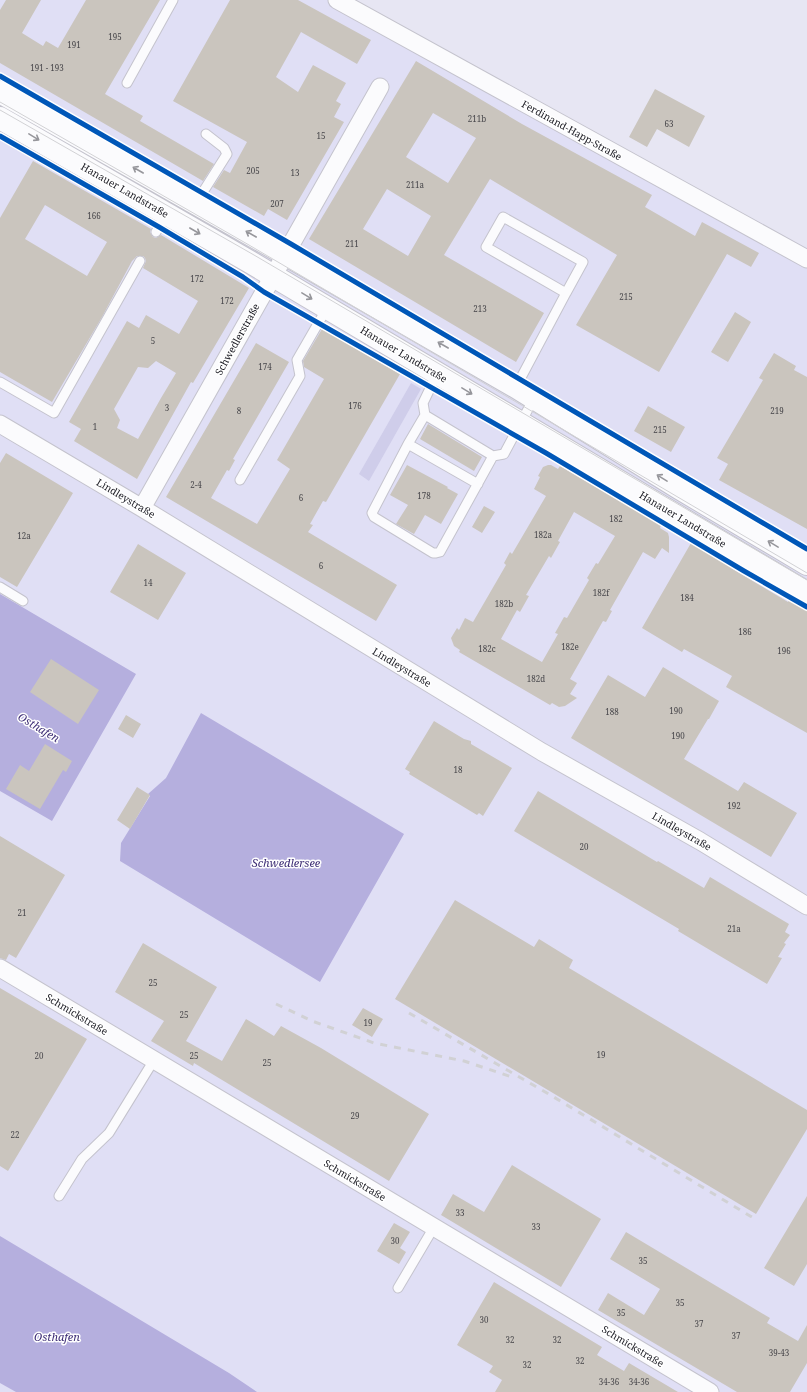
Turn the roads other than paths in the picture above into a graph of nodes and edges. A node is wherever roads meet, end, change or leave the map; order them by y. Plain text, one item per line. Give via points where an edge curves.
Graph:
1 (173, 0) edge
2 (337, 0) edge
3 (127, 83) dead end
4 (380, 87) dead end
5 (0, 92) edge
6 (0, 118) edge
7 (206, 134) dead end
8 (196, 203) junction
9 (285, 254) junction
10 (807, 259) edge
11 (140, 261) dead end
12 (273, 276) junction
13 (566, 293) junction
14 (327, 308) junction
15 (438, 374) junction
16 (0, 382) edge
17 (525, 393) junction
18 (425, 415) junction
19 (520, 423) junction
20 (0, 424) edge
21 (408, 444) junction
22 (493, 456) junction
23 (240, 480) dead end
24 (478, 484) junction
25 (142, 508) junction
26 (807, 564) edge
27 (0, 587) edge
28 (807, 593) edge
29 (23, 600) dead end
30 (807, 906) edge
31 (0, 968) edge
32 (154, 1060) junction
33 (59, 1196) dead end
34 (434, 1227) junction
35 (398, 1288) dead end
36 (710, 1392) edge

1 - 3 lane
2 - 10 street, Ferdinand-Happ-Straße
4 - 9 street, Schwedlerstraße
8 -> 5 main road
6 -> 12 main road, Hanauer Landstraße via 161,223
7 - 8 lane via 224,148 227,154
9 -> 8 main road
9 - 12 street, Schwedlerstraße
17 -> 9 main road
11 - 16 lane via 54,413
12 -> 14 main road, Hanauer Landstraße
12 - 25 street, Schwedlerstraße
13 - 13 lane via 486,247 504,217 584,262
13 - 17 lane
14 - 15 main road, Hanauer Landstraße
14 - 23 lane via 297,360 300,376
15 - 18 lane via 423,403
15 -> 19 main road, Hanauer Landstraße
17 - 19 lane
26 -> 17 main road
18 - 21 lane
18 - 22 lane
19 - 22 lane via 504,454
19 - 28 main road, Hanauer Landstraße
20 - 25 street, Lindleystraße
21 - 24 lane
21 - 24 lane via 372,513 374,517 433,553 440,552
22 - 24 lane
25 - 30 street, Lindleystraße via 542,752 700,841
27 - 29 lane
31 - 32 street, Schmickstraße
32 - 33 lane via 109,1133 82,1159
32 - 34 street, Schmickstraße
34 - 35 lane
34 - 36 street, Schmickstraße

